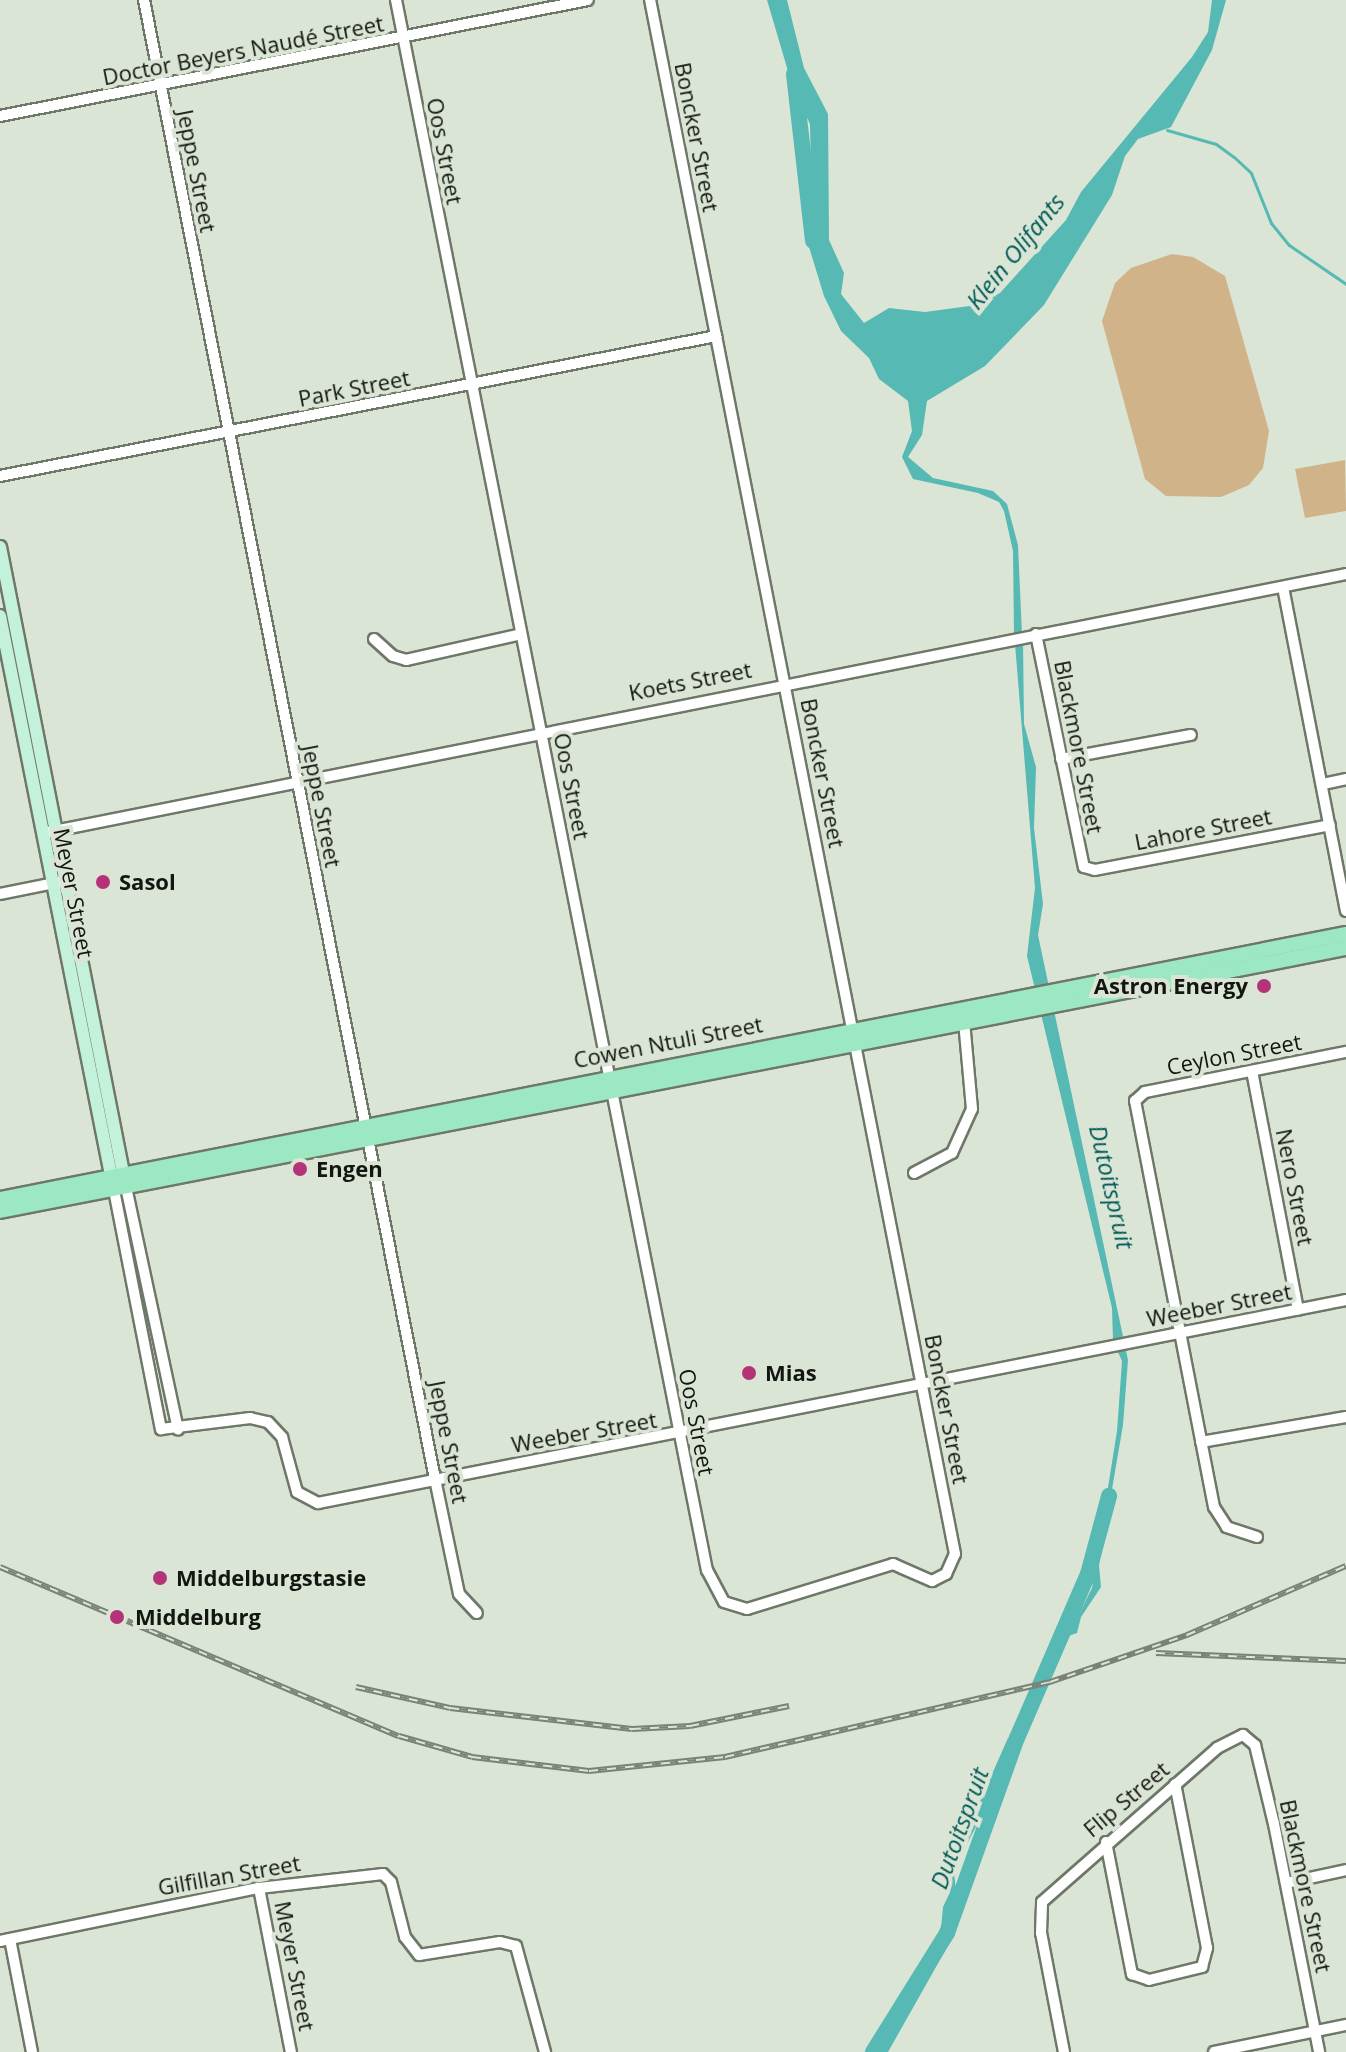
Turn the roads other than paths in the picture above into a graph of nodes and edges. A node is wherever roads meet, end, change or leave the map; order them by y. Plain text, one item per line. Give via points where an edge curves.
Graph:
1 (144, 0) edge
2 (396, 0) edge
3 (588, 0) edge
4 (650, 0) edge
5 (403, 40) junction
6 (161, 86) junction
7 (0, 116) edge
8 (716, 336) junction
9 (471, 385) junction
10 (229, 433) junction
11 (0, 476) edge
12 (0, 547) edge
13 (1346, 574) edge
14 (1283, 587) junction
15 (0, 616) edge
16 (521, 634) junction
17 (1031, 635) junction
18 (374, 639) dead end
19 (786, 683) junction
20 (540, 732) junction
21 (1191, 735) dead end
22 (1061, 759) junction
23 (1346, 779) edge
24 (296, 781) junction
25 (1323, 784) junction
26 (1330, 825) junction
27 (57, 831) junction
28 (43, 833) junction
29 (1084, 867) joint
30 (59, 882) junction
31 (0, 894) edge
32 (1346, 911) edge
33 (1346, 934) edge
34 (1346, 948) edge
35 (1050, 998) junction
36 (1028, 1002) junction
37 (964, 1021) junction
38 (854, 1035) junction
39 (1346, 1052) edge
40 (1252, 1071) junction
41 (610, 1084) junction
42 (368, 1131) junction
43 (914, 1173) dead end
44 (119, 1182) junction
45 (0, 1199) edge
46 (0, 1211) edge
47 (1346, 1300) edge
48 (1298, 1310) junction
49 (1177, 1334) junction
50 (922, 1383) junction
51 (1346, 1417) edge
52 (161, 1429) joint
53 (178, 1429) junction
54 (679, 1436) junction
55 (1201, 1442) junction
56 (435, 1479) junction
57 (1257, 1537) dead end
58 (710, 1580) joint
59 (477, 1613) dead end
60 (1243, 1735) joint
61 (1175, 1784) junction
62 (1106, 1842) junction
63 (1346, 1870) edge
64 (1286, 1883) junction
65 (259, 1888) junction
66 (5, 1940) edge
67 (1346, 2025) edge
68 (1315, 2031) junction
69 (32, 2052) edge
70 (291, 2052) edge
71 (545, 2052) edge
72 (1064, 2052) edge
73 (1214, 2052) edge
74 (1319, 2052) edge

1 - 6 street, Jeppe Street
2 - 5 street, Oos Street
3 - 5 street, Doctor Beyers Naudé Street
4 - 8 street, Boncker Street
5 - 6 street, Doctor Beyers Naudé Street
5 - 9 street, Oos Street
6 - 7 street, Doctor Beyers Naudé Street
6 - 10 street, Jeppe Street
8 - 9 street, Park Street
8 - 19 street, Boncker Street
9 - 10 street, Park Street
9 - 16 street, Oos Street
10 - 11 street, Park Street
10 - 24 street, Jeppe Street
12 - 27 main road
13 - 14 street, Koets Street
14 - 17 street, Koets Street
14 - 25 street
15 - 28 main road, Meyer Street
16 - 18 street via 406,660
16 - 20 street, Oos Street
17 - 19 street, Koets Street
17 - 22 street, Blackmore Street
19 - 20 street, Koets Street
19 - 38 street, Boncker Street
20 - 24 street, Koets Street
20 - 41 street, Oos Street
21 - 22 street
22 - 29 street, Blackmore Street
23 - 25 street
24 - 27 street, Koets Street
24 - 42 street, Jeppe Street
25 - 26 street
26 - 29 street, Lahore Street via 1095,870
26 - 32 street
27 - 28 street, Koets Street
27 - 30 main road
28 - 30 main road, Meyer Street
30 - 31 street
30 - 44 main road, Meyer Street
33 - 35 highway, Cowen Ntuli Street
34 - 35 highway, Cowen Ntuli Street
35 - 36 highway, Cowen Ntuli Street
36 - 37 highway, Cowen Ntuli Street
36 - 38 highway, Cowen Ntuli Street
37 - 38 highway, Cowen Ntuli Street
37 - 43 street via 972,1109 952,1153
38 - 41 highway, Cowen Ntuli Street
38 - 50 street, Boncker Street
39 - 40 street, Ceylon Street
40 - 48 street, Nero Street
40 - 49 street, Ceylon Street via 1145,1092 1135,1101
41 - 42 highway, Cowen Ntuli Street
41 - 54 street, Oos Street
42 - 44 highway, Cowen Ntuli Street
42 - 56 street, Jeppe Street
44 - 45 highway, Cowen Ntuli Street
44 - 46 highway, Cowen Ntuli Street
44 - 52 street, Meyer Street
44 - 53 street, Meyer Street
47 - 48 street, Weeber Street
48 - 49 street, Weeber Street
49 - 50 street, Weeber Street
49 - 55 street
50 - 54 street, Weeber Street
50 - 58 street, Boncker Street via 955,1554 946,1574 932,1581 893,1564 758,1608 724,1602
51 - 55 street
52 - 53 street, Weeber Street
53 - 56 street, Weeber Street via 250,1418 268,1422 282,1437 297,1492 310,1502
54 - 56 street, Weeber Street
54 - 58 street, Oos Street
55 - 57 street via 1216,1514 1227,1527
56 - 59 street, Jeppe Street via 459,1594
60 - 61 street, Flip Street via 1227,1741
60 - 64 street, Blackmore Street via 1256,1750
61 - 62 street, Flip Street
61 - 62 street via 1207,1948 1202,1967 1149,1980 1132,1974
62 - 72 street, Flip Street via 1042,1902 1041,1933
63 - 64 street
64 - 68 street, Blackmore Street
65 - 66 street, Gilfillan Street
65 - 70 street, Meyer Street
65 - 71 street, Gilfillan Street via 383,1874 391,1882 413,1951 427,1956 500,1942 516,1946
66 - 69 street
67 - 68 street
68 - 73 street
68 - 74 street, Blackmore Street

